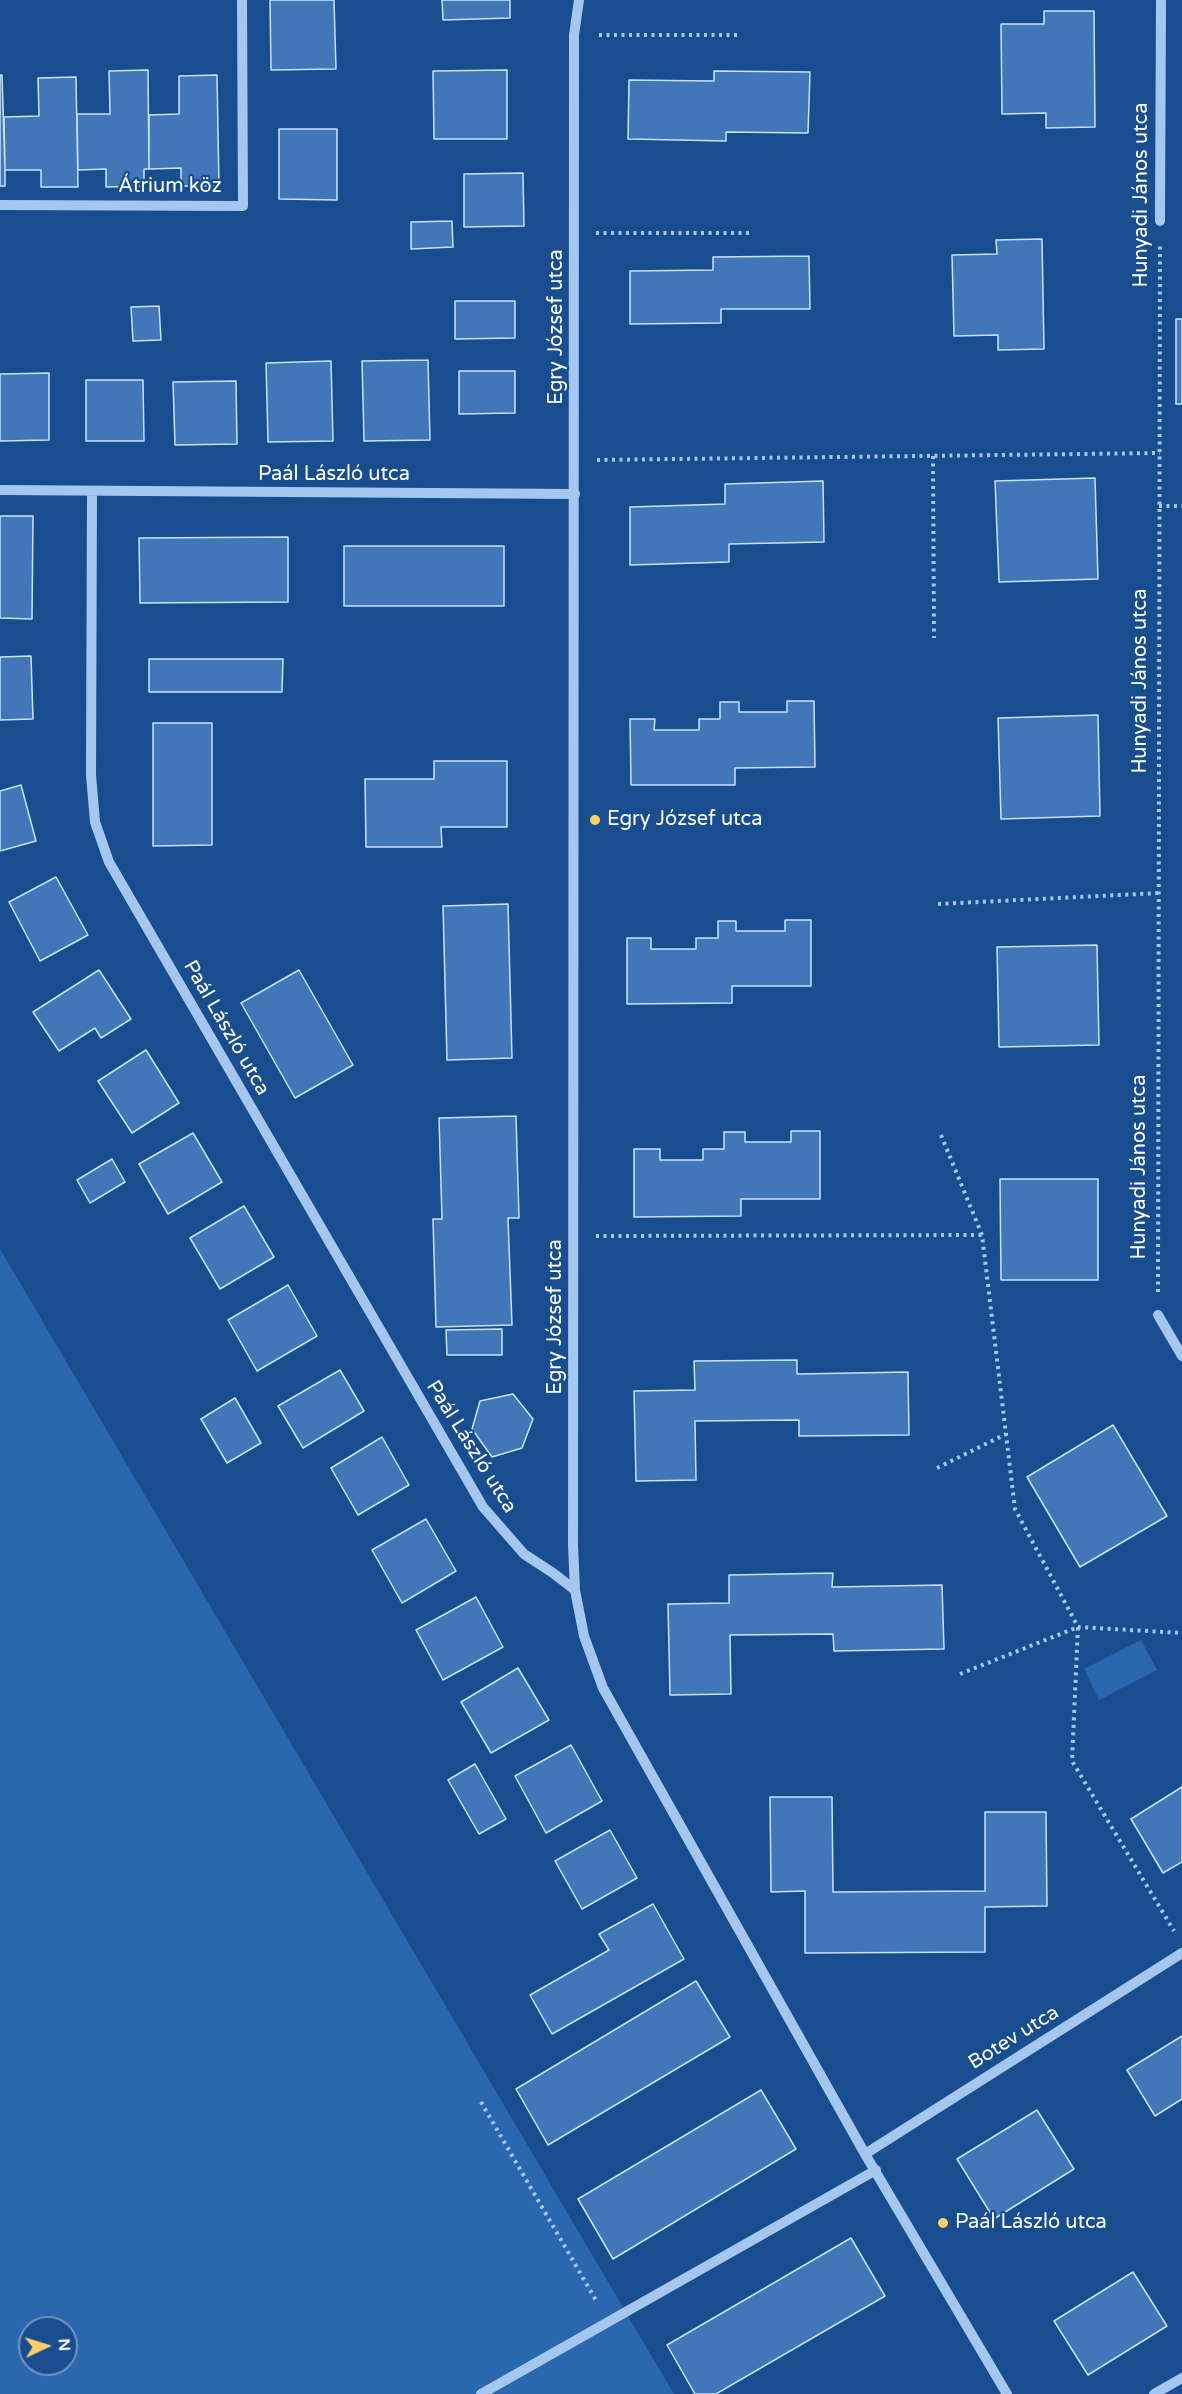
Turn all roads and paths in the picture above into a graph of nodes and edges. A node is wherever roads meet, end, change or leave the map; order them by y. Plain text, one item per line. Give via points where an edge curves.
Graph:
1 (242, 0) edge
2 (579, 0) edge
3 (1161, 0) edge
4 (574, 35) junction
5 (741, 35) dead end
6 (0, 205) edge
7 (1160, 221) joint
8 (575, 233) junction
9 (753, 233) dead end
10 (1160, 453) junction
11 (933, 456) junction
12 (575, 460) junction
13 (0, 490) edge
14 (92, 491) junction
15 (575, 494) junction
16 (1159, 506) junction
17 (1182, 506) edge
18 (934, 638) dead end
19 (1159, 892) junction
20 (938, 904) dead end
21 (941, 1135) dead end
22 (982, 1235) junction
23 (574, 1236) junction
24 (1158, 1315) joint
25 (1182, 1356) edge
26 (1006, 1434) junction
27 (937, 1468) dead end
28 (575, 1590) junction
29 (1078, 1627) junction
30 (1182, 1633) edge
31 (960, 1674) dead end
32 (1176, 1934) dead end
33 (1182, 1953) edge
34 (481, 2102) dead end
35 (865, 2154) junction
36 (876, 2170) junction
37 (609, 2322) junction
38 (1182, 2378) edge
39 (481, 2394) edge
40 (1007, 2394) edge
41 (1154, 2394) edge

1 - 6 street, Átrium köz via 243,206
2 - 4 street, Egry József utca
3 - 7 street, Hunyadi János utca
4 - 5 path
4 - 8 street, Egry József utca
7 - 10 path, Hunyadi János utca
8 - 9 path
8 - 12 street, Egry József utca
10 - 11 path
10 - 16 path, Hunyadi János utca
11 - 12 path
11 - 18 path
12 - 15 street, Egry József utca
13 - 14 street, Paál László utca
14 - 15 street, Paál László utca
14 - 28 street, Paál László utca via 91,775 95,822 109,862 483,1507 524,1554
15 - 23 street, Egry József utca
16 - 17 path
16 - 19 path, Hunyadi János utca
19 - 20 path
19 - 24 path, Hunyadi János utca
21 - 22 path
22 - 23 path
22 - 26 path
23 - 28 street, Egry József utca
24 - 25 street
26 - 27 path
26 - 29 path via 1015,1509
28 - 35 street via 584,1636 603,1688
29 - 30 path
29 - 31 path
29 - 32 path via 1072,1761
33 - 35 street, Botev utca
34 - 37 path
35 - 36 street
36 - 37 street
36 - 40 street
37 - 39 street
38 - 41 street

